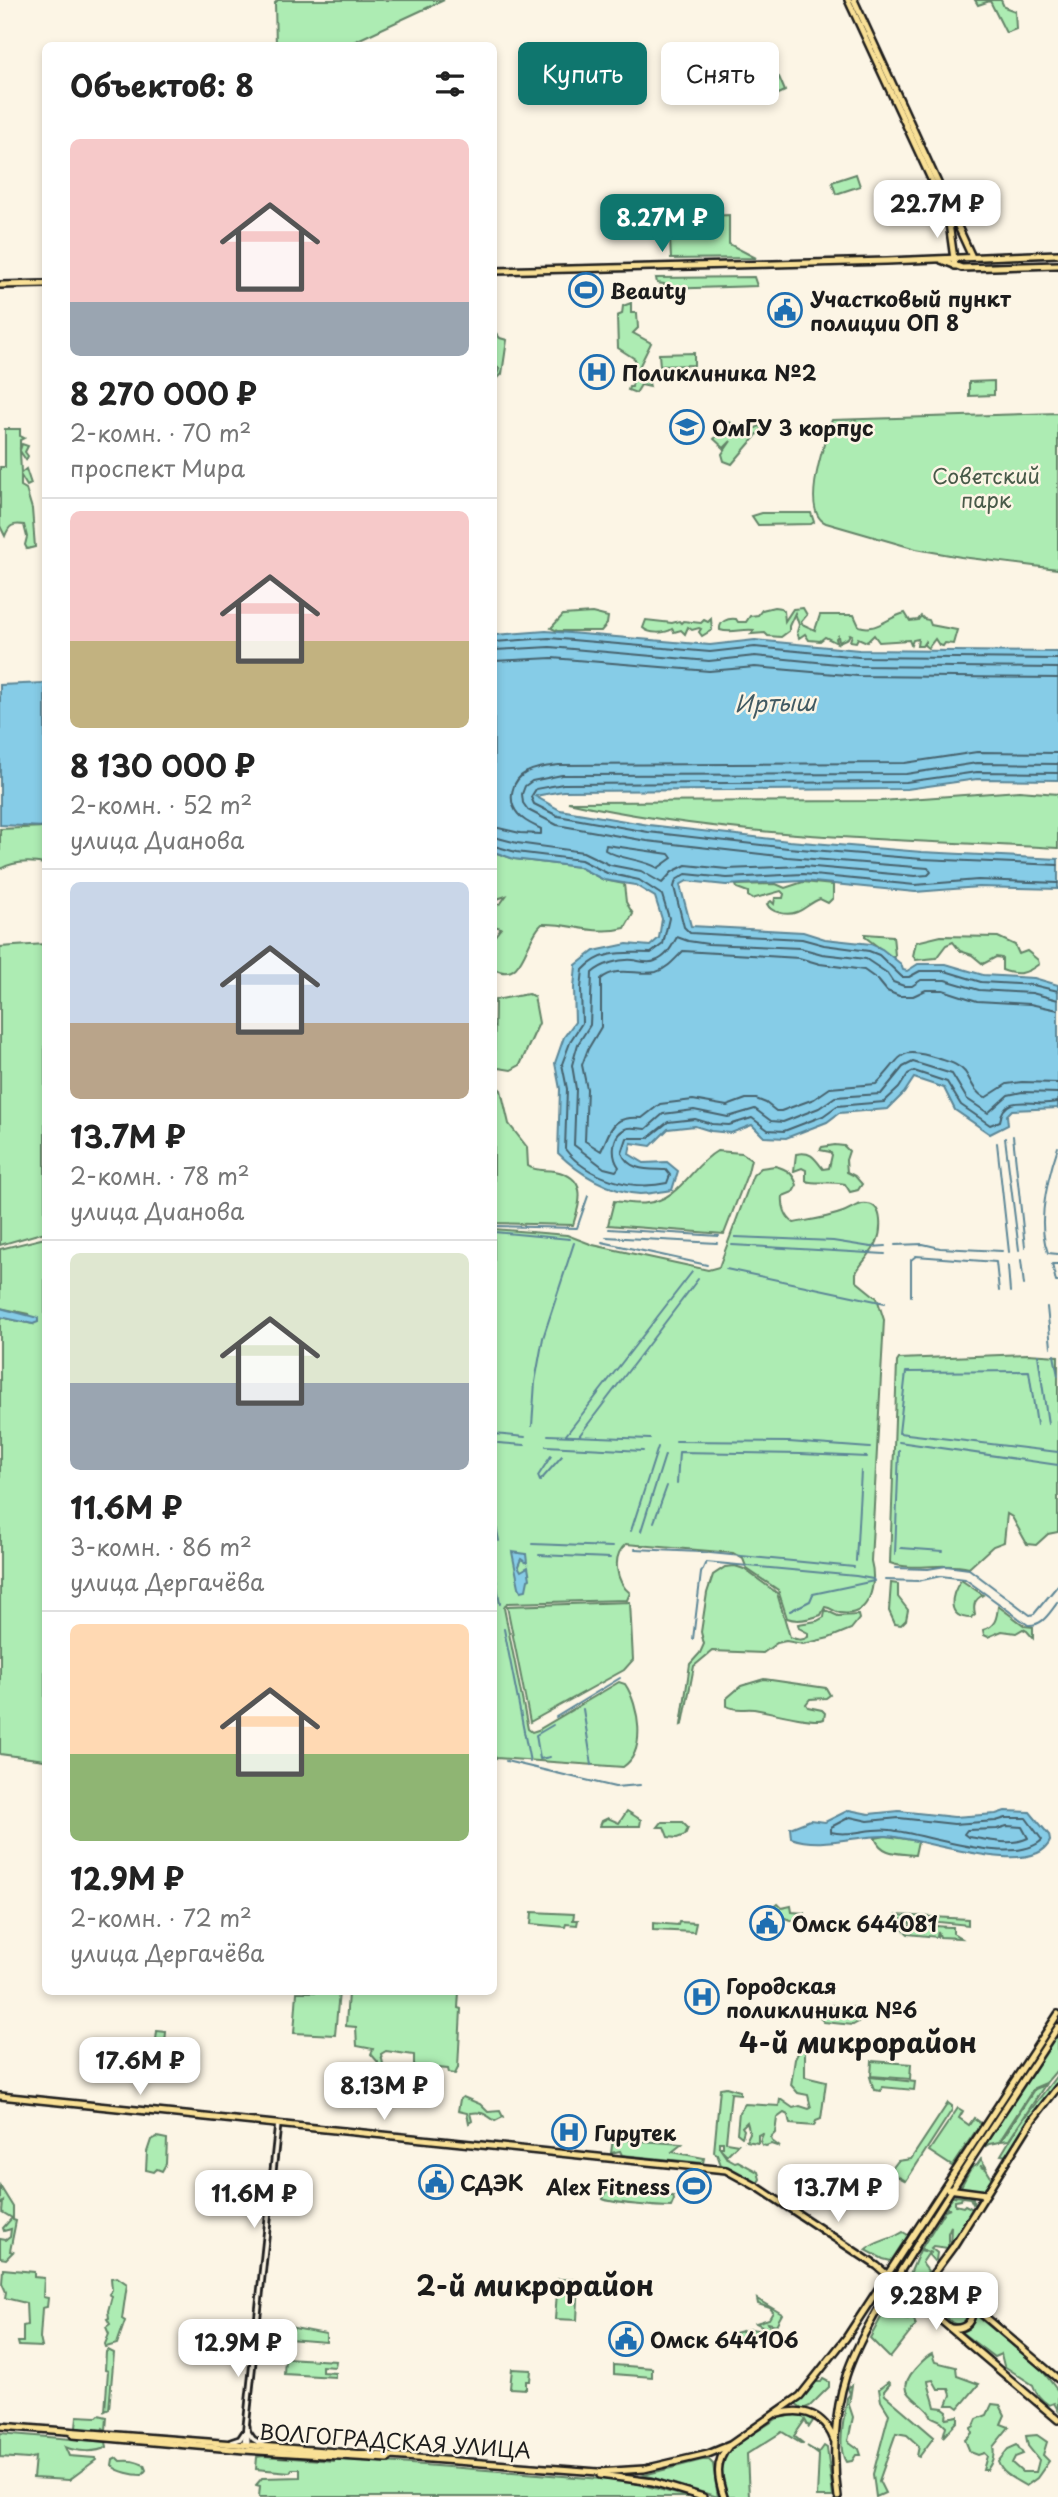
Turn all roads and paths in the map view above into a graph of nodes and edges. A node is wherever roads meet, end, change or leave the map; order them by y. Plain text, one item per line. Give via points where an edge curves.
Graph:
1 (848, 0) edge
2 (854, 0) edge
3 (1058, 254) edge
4 (983, 256) junction
5 (972, 257) junction
6 (953, 259) junction
7 (941, 260) junction
8 (1058, 265) edge
9 (956, 266) junction
10 (984, 267) junction
11 (965, 268) junction
12 (497, 271) edge
13 (42, 284) edge
14 (0, 285) edge
15 (1058, 2014) edge
16 (1058, 2027) edge
17 (1058, 2087) edge
18 (0, 2096) edge
19 (278, 2124) junction
20 (947, 2188) junction
21 (986, 2194) junction
22 (934, 2273) junction
23 (888, 2274) junction
24 (895, 2280) junction
25 (916, 2297) junction
26 (972, 2305) junction
27 (868, 2306) junction
28 (872, 2323) junction
29 (855, 2324) junction
30 (951, 2328) junction
31 (867, 2331) junction
32 (1058, 2379) edge
33 (775, 2415) junction
34 (1058, 2420) edge
35 (0, 2428) edge
36 (246, 2431) junction
37 (225, 2443) junction
38 (835, 2443) junction
39 (730, 2445) junction
40 (265, 2446) junction
41 (246, 2448) junction
42 (703, 2497) edge
43 (724, 2497) edge
44 (838, 2497) edge

1 - 6 main road via 947,214
2 - 5 main road
3 - 4 main road
4 - 5 main road
4 - 10 main road via 977,260
5 - 6 main road
5 - 11 main road
6 - 7 main road
6 - 9 main road
7 - 9 main road
7 - 12 main road
8 - 10 main road
9 - 11 main road
10 - 11 main road
13 - 14 main road
15 - 20 main road
16 - 20 main road
17 - 21 main road
18 - 19 main road
19 - 23 main road via 721,2169 740,2176
19 - 36 street
20 - 21 main road
20 - 23 main road, ВОЛГОГРАДСКАЯ УЛИЦА
20 - 24 main road
21 - 22 main road
22 - 25 main road
22 - 26 main road
23 - 24 main road
23 - 27 main road, ВОЛГОГРАДСКАЯ УЛИЦА
24 - 25 main road
24 - 28 main road
25 - 30 main road
26 - 30 main road via 966,2326
26 - 32 main road
27 - 28 main road
27 - 29 main road, ВОЛГОГРАДСКАЯ УЛИЦА
28 - 31 main road
29 - 31 main road via 858,2334
29 - 33 main road, ВОЛГОГРАДСКАЯ УЛИЦА via 808,2388
30 - 34 main road
31 - 38 main road via 843,2386
33 - 38 main road via 801,2411 815,2415
33 - 39 main road, ВОЛГОГРАДСКАЯ УЛИЦА
35 - 37 main road, ВОЛГОГРАДСКАЯ УЛИЦА
35 - 41 main road, ВОЛГОГРАДСКАЯ УЛИЦА
36 - 37 street
36 - 40 street
36 - 41 street
37 - 41 main road, ВОЛГОГРАДСКАЯ УЛИЦА
38 - 44 main road
39 - 40 main road, ВОЛГОГРАДСКАЯ УЛИЦА via 679,2462 607,2472
39 - 43 main road via 718,2468
40 - 41 main road, ВОЛГОГРАДСКАЯ УЛИЦА
41 - 42 main road, ВОЛГОГРАДСКАЯ УЛИЦА via 618,2477

